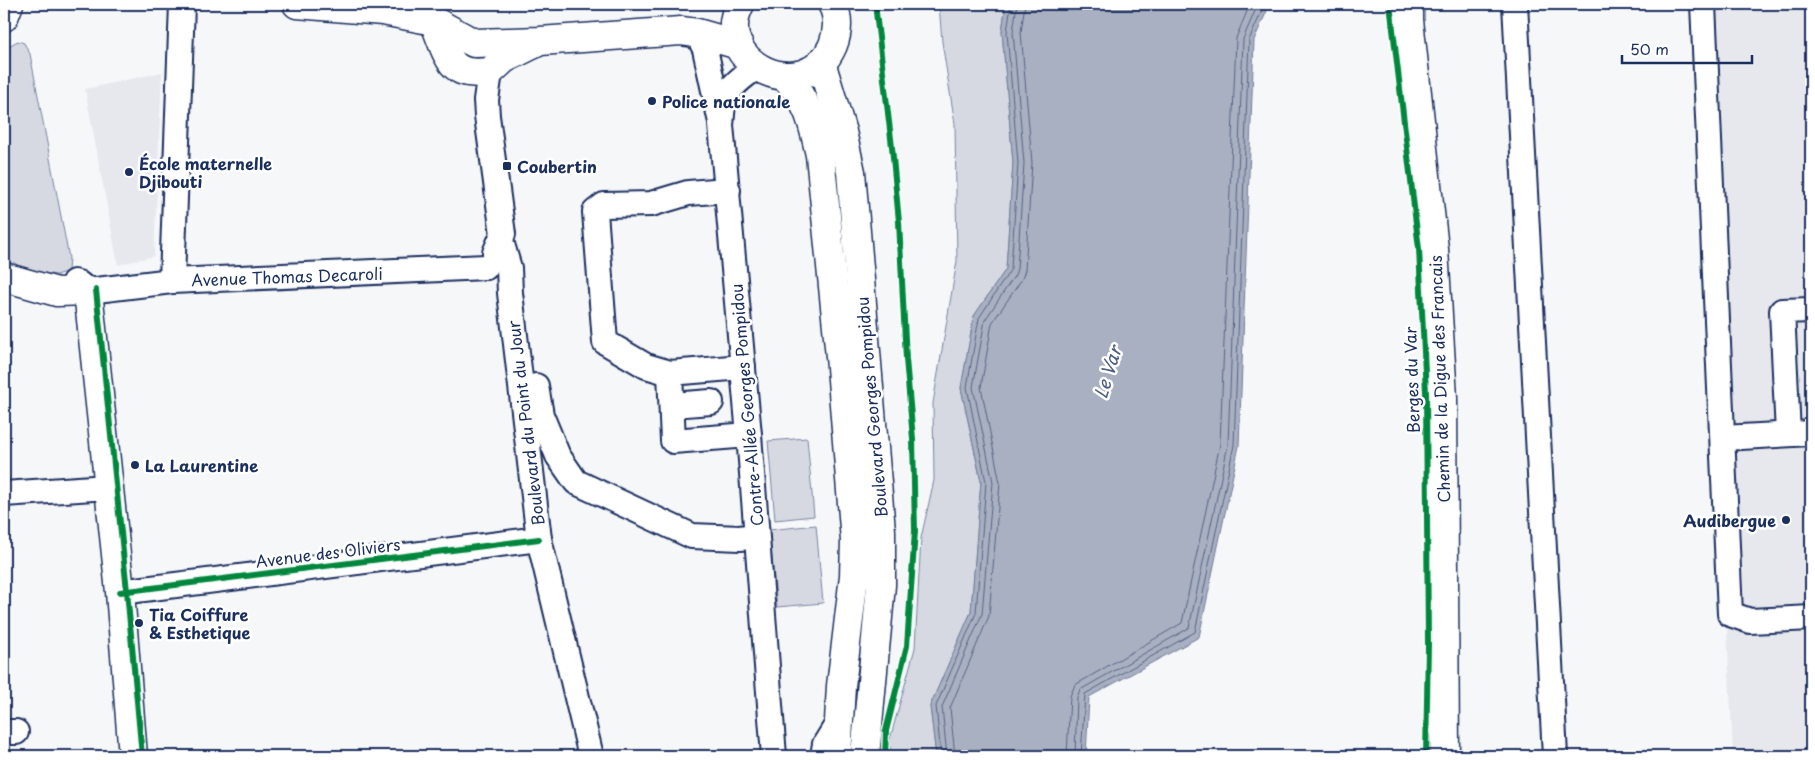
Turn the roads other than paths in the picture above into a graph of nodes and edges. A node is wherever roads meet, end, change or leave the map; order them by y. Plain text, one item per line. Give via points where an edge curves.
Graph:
1 (9, 4) edge
2 (182, 4) edge
3 (297, 4) edge
4 (832, 4) edge
5 (1409, 4) edge
6 (1515, 4) edge
7 (1702, 4) edge
8 (739, 5) edge
9 (390, 7) edge
10 (430, 13) edge
11 (4, 17) edge
12 (689, 32) junction
13 (540, 41) junction
14 (474, 43) junction
15 (739, 45) junction
16 (821, 62) junction
17 (454, 65) junction
18 (757, 67) junction
19 (490, 72) junction
20 (785, 76) junction
21 (722, 125) junction
22 (728, 190) junction
23 (501, 240) junction
24 (4, 267) edge
25 (486, 267) junction
26 (4, 277) edge
27 (172, 281) junction
28 (88, 291) junction
29 (510, 293) junction
30 (1811, 310) edge
31 (518, 366) junction
32 (744, 367) junction
33 (670, 373) junction
34 (711, 402) dead end
35 (672, 405) junction
36 (1800, 434) edge
37 (749, 435) junction
38 (1723, 438) junction
39 (108, 486) junction
40 (4, 494) edge
41 (756, 536) junction
42 (539, 539) junction
43 (120, 592) junction
44 (1811, 618) edge
45 (839, 722) junction
46 (133, 756) edge
47 (591, 756) edge
48 (774, 756) edge
49 (823, 756) edge
50 (837, 756) edge
51 (866, 756) edge
52 (1445, 756) edge
53 (1555, 756) edge

1 - 11 main road
2 - 27 street
3 - 9 main road
4 - 16 main road via 837,22 836,37
5 - 52 main road, Chemin de la Digue des Francais via 1434,249 1443,398
6 - 53 street
7 - 38 street
8 - 12 main road
8 - 15 main road via 735,20
9 - 10 main road
10 - 14 main road
10 - 17 main road
12 - 13 main road
12 - 15 main road
12 - 21 street via 705,49
13 - 14 main road
13 - 19 main road via 504,59
14 - 17 main road
14 - 19 main road
15 - 18 main road via 746,58
16 - 20 main road via 798,75
16 - 51 main road, Boulevard Georges Pompidou via 851,172 881,531 880,585
17 - 19 main road via 469,72
18 - 20 main road
18 - 21 street, Contre-Allée Georges Pompidou via 732,88 724,101
19 - 23 street, Boulevard du Point du Jour via 487,116 503,234
20 - 45 main road, Boulevard Georges Pompidou via 806,106 820,155 855,541
21 - 22 street, Contre-Allée Georges Pompidou
22 - 32 street, Contre-Allée Georges Pompidou
22 - 33 street via 688,193 651,204 604,205 595,212 605,342 646,366
23 - 25 street, Boulevard du Point du Jour
23 - 29 street, Boulevard du Point du Jour via 509,268
24 - 28 street via 49,280 78,283
25 - 27 street, Avenue Thomas Decaroli
25 - 29 street
26 - 28 main road via 57,292
27 - 28 street, Avenue Thomas Decaroli
28 - 39 main road
29 - 31 street, Boulevard du Point du Jour
30 - 36 street via 1782,311
31 - 41 street via 534,375 541,415 558,456 576,482 692,536
31 - 42 street, Boulevard du Point du Jour
32 - 33 street
32 - 37 street, Contre-Allée Georges Pompidou
33 - 35 street
34 - 35 street
35 - 37 street via 674,441
36 - 38 street
37 - 41 street, Contre-Allée Georges Pompidou
38 - 44 street via 1730,614 1750,621
39 - 40 street
39 - 43 main road
41 - 48 street, Contre-Allée Georges Pompidou
42 - 43 street, Avenue des Oliviers
42 - 47 street, Boulevard du Point du Jour
43 - 46 main road
45 - 49 street via 824,744
45 - 50 main road, Boulevard Georges Pompidou

